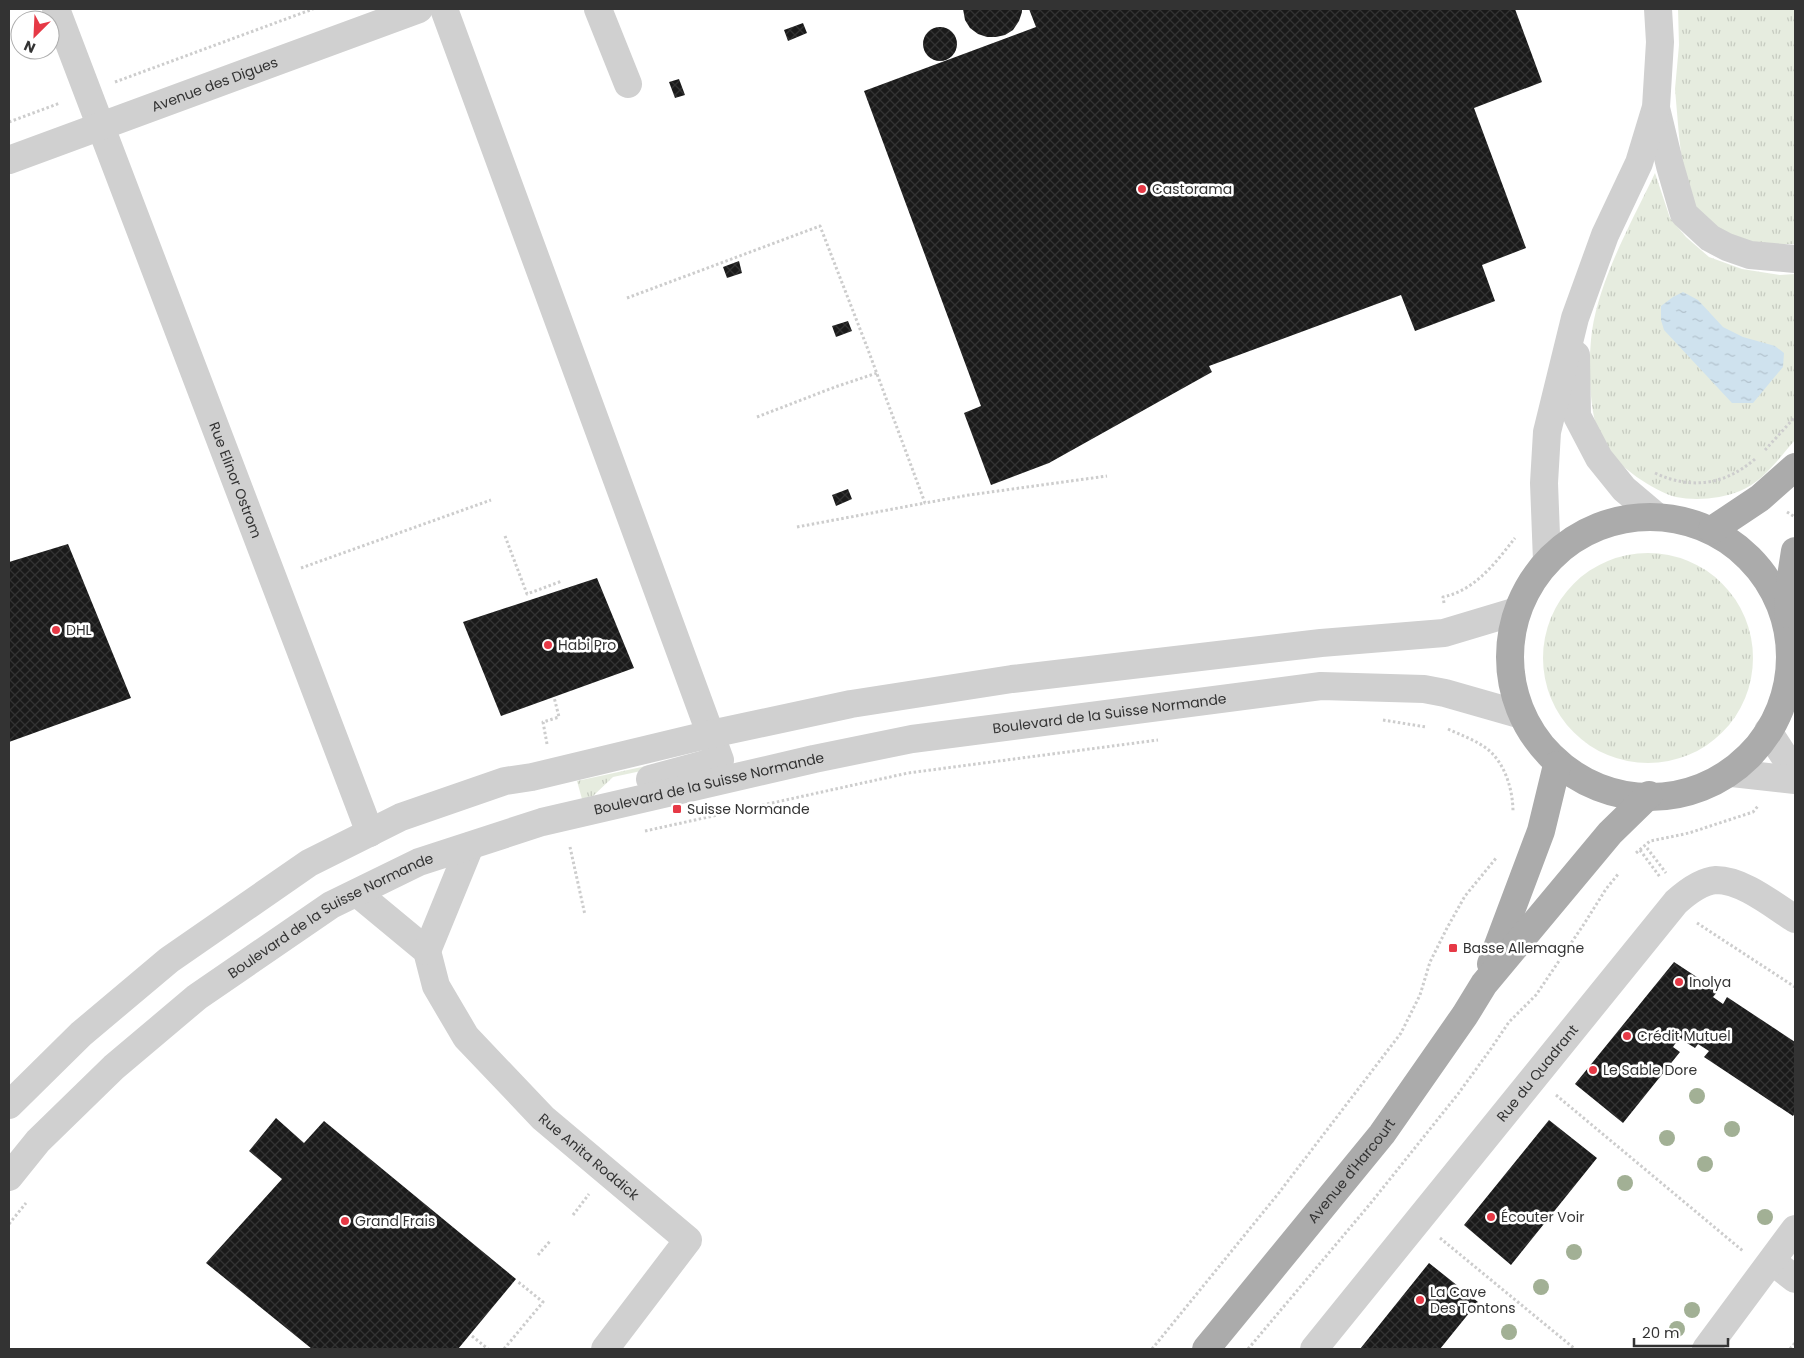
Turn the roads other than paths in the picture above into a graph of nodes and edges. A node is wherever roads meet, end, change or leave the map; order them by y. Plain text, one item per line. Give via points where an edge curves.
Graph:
1 (56, 9) edge
2 (419, 9) edge
3 (444, 9) edge
4 (598, 9) edge
5 (1658, 9) edge
6 (628, 84) dead end
7 (1656, 107) junction
8 (101, 126) junction
9 (9, 160) edge
10 (1795, 259) edge
11 (1575, 318) junction
12 (1795, 467) edge
13 (1656, 516) junction
14 (1712, 530) junction
15 (1795, 551) edge
16 (1547, 561) junction
17 (1514, 612) junction
18 (1788, 621) junction
19 (1522, 715) junction
20 (1768, 731) junction
21 (710, 734) junction
22 (1557, 765) junction
23 (1732, 773) junction
24 (1795, 779) edge
25 (1649, 795) junction
26 (585, 813) junction
27 (370, 833) junction
28 (470, 846) junction
29 (357, 893) junction
30 (1795, 919) edge
31 (426, 951) junction
32 (1484, 984) junction
33 (9, 1105) edge
34 (9, 1177) edge
35 (1795, 1229) edge
36 (1772, 1261) junction
37 (1795, 1279) edge
38 (605, 1349) edge
39 (1206, 1349) edge
40 (1314, 1349) edge
41 (1706, 1349) edge

1 - 8 street, Rue Elinor Ostrom
2 - 8 street, Avenue des Digues
3 - 21 street
4 - 6 street
5 - 7 street via 1660,42
7 - 10 street via 1684,214 1710,238 1727,247 1750,255
7 - 11 street via 1639,163 1605,235
8 - 9 street, Avenue des Digues
8 - 27 street, Rue Elinor Ostrom
11 - 13 street via 1578,416 1599,458 1624,489
11 - 16 street via 1547,432 1544,483
12 - 14 main road via 1760,498
13 - 14 main road
13 - 16 main road via 1625,519 1599,528 1574,540
14 - 18 main road via 1757,565 1774,587
15 - 18 main road
16 - 17 main road
17 - 19 main road via 1509,644 1509,678
17 - 21 street via 1444,633 1321,643 1012,679 852,704
18 - 20 main road via 1788,678 1780,707
19 - 22 main road via 1533,740
19 - 26 street, Boulevard de la Suisse Normande via 1424,689 1321,686 912,740 814,759
20 - 23 main road
20 - 24 street via 1790,765
21 - 26 street via 720,760 621,786
21 - 27 street via 504,781 401,817
22 - 25 main road via 1588,783 1620,793
22 - 32 main road, Avenue d'Harcourt via 1541,831
23 - 24 street
23 - 25 main road via 1711,784 1681,793
25 - 32 main road, Avenue d'Harcourt via 1610,833
26 - 28 street, Boulevard de la Suisse Normande via 542,822
27 - 33 street via 309,863 169,960 81,1034
28 - 29 street, Boulevard de la Suisse Normande via 419,862
28 - 31 street
29 - 31 street
29 - 34 street, Boulevard de la Suisse Normande via 331,905 197,997 114,1067 38,1141
30 - 40 street, Rue du Quadrant via 1731,882 1715,880 1704,883 1676,902
31 - 38 street, Rue Anita Roddick via 436,986 466,1037 543,1118 688,1240
32 - 39 main road, Avenue d'Harcourt via 1382,1134
35 - 36 street
36 - 37 street
36 - 41 street

